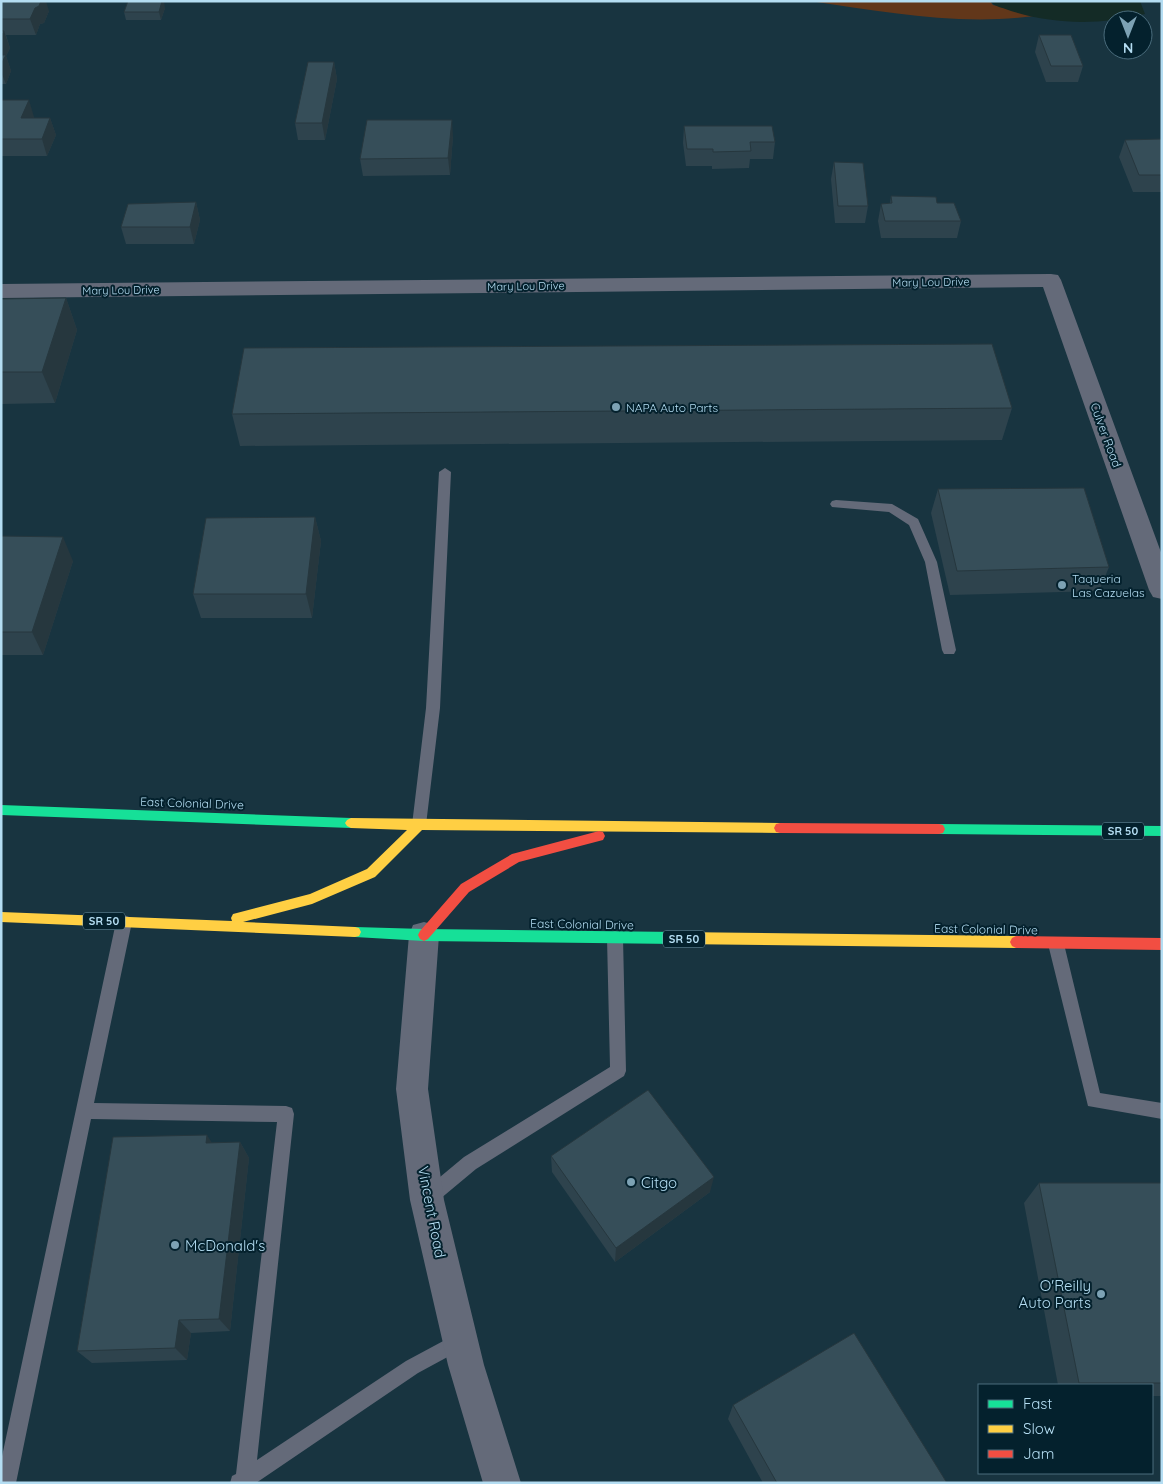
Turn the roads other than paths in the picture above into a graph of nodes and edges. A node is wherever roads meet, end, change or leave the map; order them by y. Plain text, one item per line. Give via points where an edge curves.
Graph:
1 (1051, 280) joint
2 (1, 291) edge
3 (445, 472) dead end
4 (836, 504) dead end
5 (1162, 590) edge
6 (949, 650) dead end
7 (1, 810) edge
8 (419, 825) junction
9 (635, 827) junction
10 (1162, 832) edge
11 (1, 917) edge
12 (124, 922) junction
13 (206, 926) junction
14 (424, 935) junction
15 (615, 938) junction
16 (1056, 944) junction
17 (1162, 944) edge
18 (1162, 1110) edge
19 (83, 1111) junction
20 (426, 1200) junction
21 (460, 1341) junction
22 (242, 1481) edge
23 (6, 1483) edge
24 (502, 1483) edge

1 - 2 street, Mary Lou Drive
1 - 5 street, Culver Road
3 - 8 lane via 434,708
4 - 6 lane via 892,508 914,522 931,562
7 - 8 highway, East Colonial Drive / SR 50
8 - 9 highway, East Colonial Drive / SR 50
8 - 13 highway via 372,873 312,899
9 - 10 highway, East Colonial Drive / SR 50
9 - 14 highway via 516,858 465,888
11 - 12 highway, East Colonial Drive / SR 50
12 - 13 highway, East Colonial Drive / SR 50
12 - 19 lane
13 - 14 highway, East Colonial Drive / SR 50
14 - 15 highway, East Colonial Drive / SR 50
14 - 20 street, Vincent Road via 412,1089
15 - 16 highway, East Colonial Drive / SR 50
15 - 20 lane via 618,1071 470,1163
16 - 17 highway, East Colonial Drive / SR 50
16 - 18 lane via 1094,1100
19 - 22 lane via 286,1114
19 - 23 lane
20 - 21 street, Vincent Road
21 - 22 lane via 412,1367
21 - 24 street, Vincent Road

